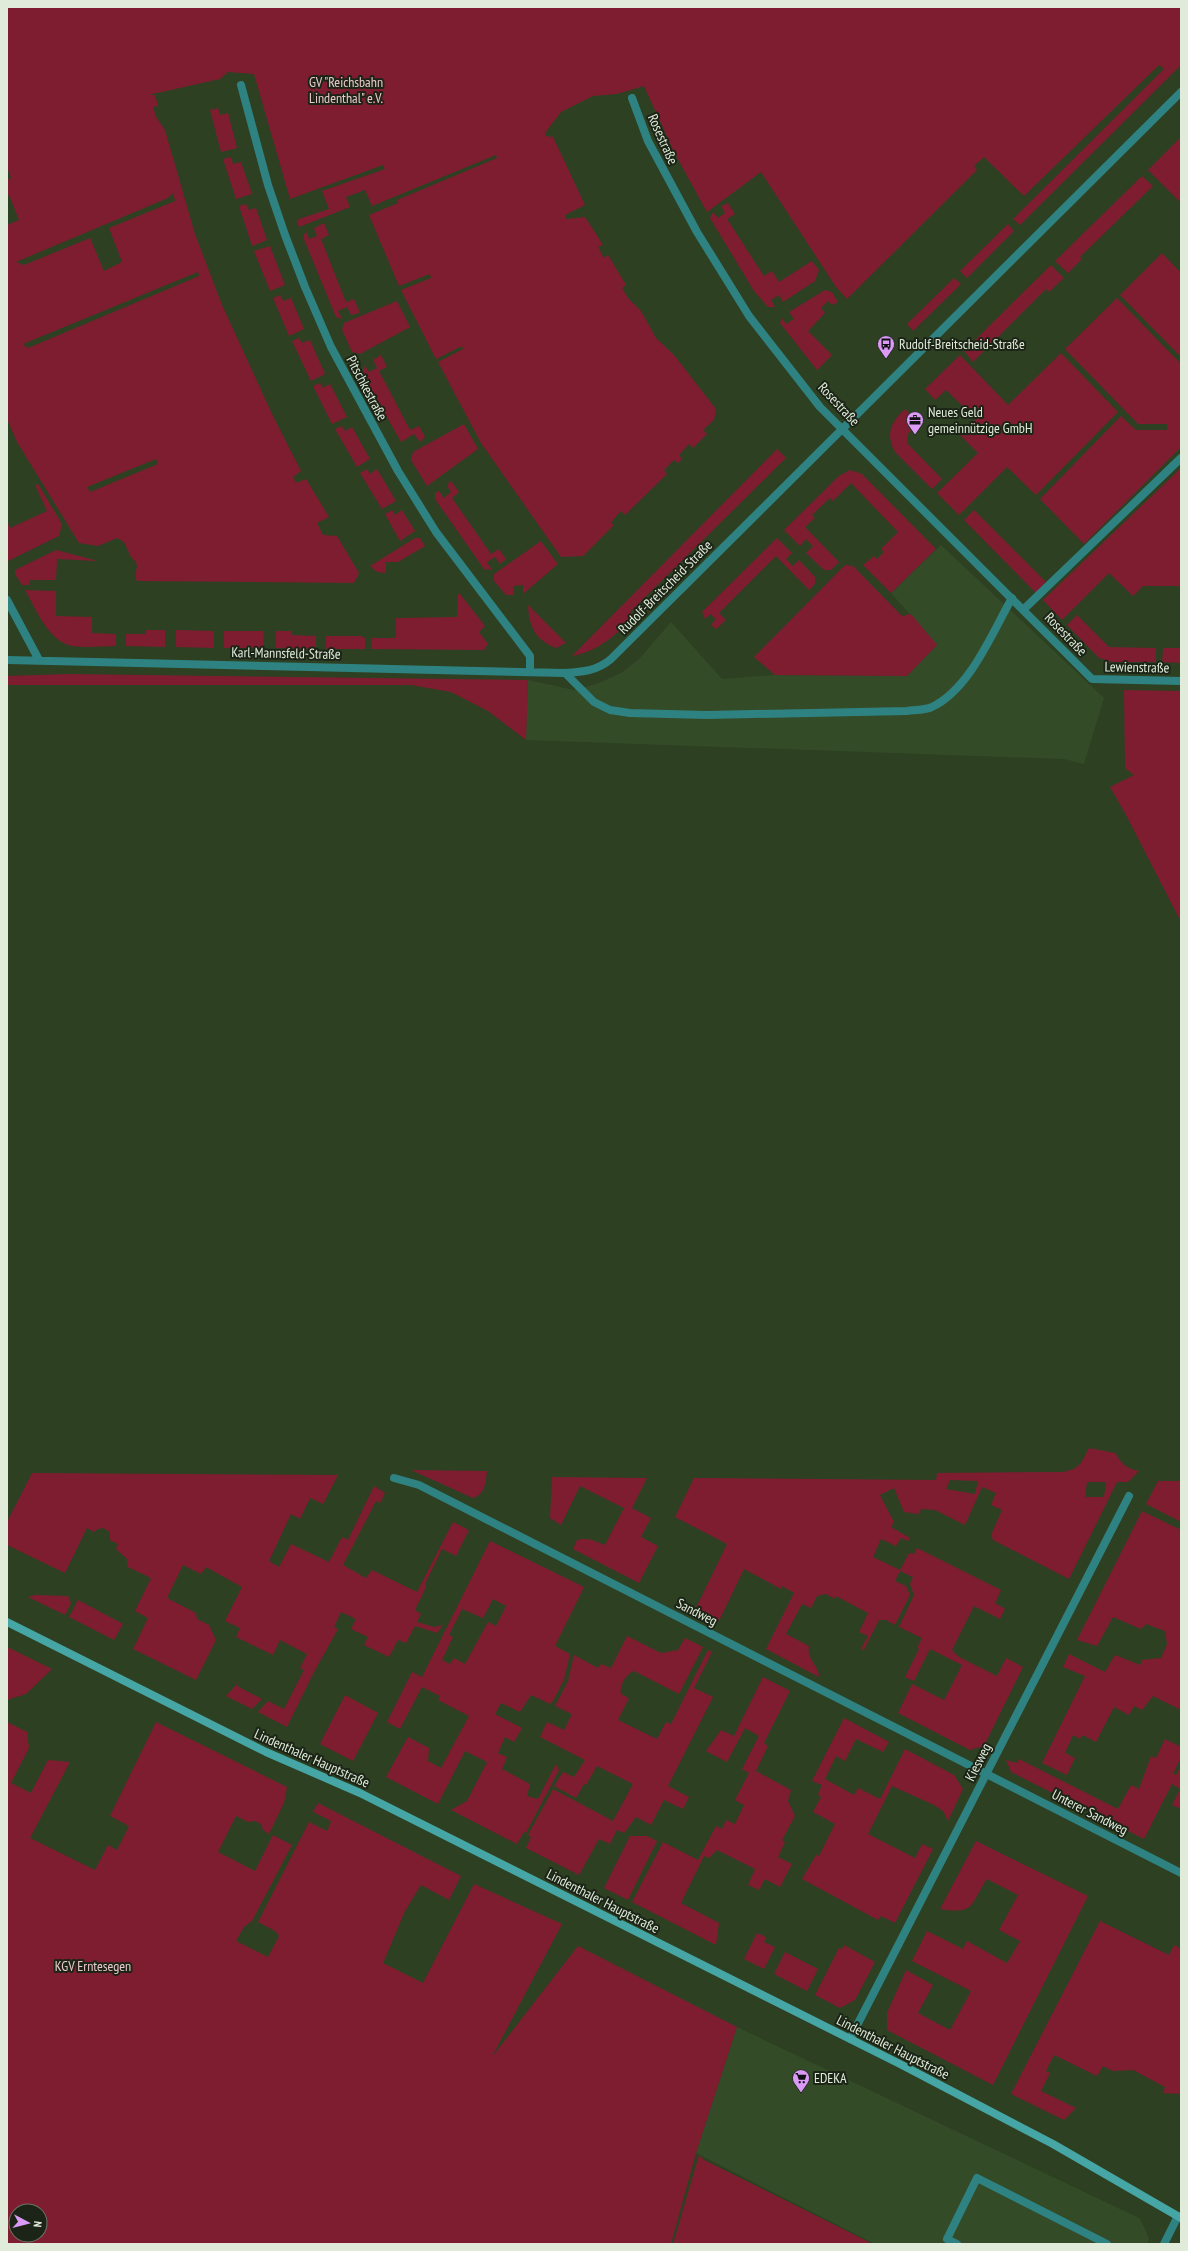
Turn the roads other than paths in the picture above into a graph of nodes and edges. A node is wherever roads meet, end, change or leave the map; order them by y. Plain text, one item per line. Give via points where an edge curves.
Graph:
1 (241, 85) dead end
2 (1181, 92) edge
3 (632, 98) dead end
4 (842, 429) junction
5 (1181, 458) edge
6 (1012, 598) junction
7 (7, 600) edge
8 (1024, 609) junction
9 (7, 660) edge
10 (39, 660) junction
11 (530, 672) junction
12 (565, 673) junction
13 (1092, 679) joint
14 (1181, 681) edge
15 (394, 1478) dead end
16 (1129, 1496) dead end
17 (7, 1622) edge
18 (987, 1775) junction
19 (1181, 1873) edge
20 (850, 2039) junction
21 (1180, 2217) edge
22 (957, 2244) edge
23 (1107, 2244) edge
24 (1164, 2244) edge

1 - 11 street, Pitschkestraße via 280,221 304,287 331,347 398,471 436,532 530,656
2 - 4 street, Rudolf-Breitscheid-Straße
3 - 4 street, Rosestraße via 648,141 668,180 749,316 820,407
4 - 6 street, Rosestraße
4 - 12 street, Rudolf-Breitscheid-Straße via 611,659 593,670
5 - 8 street
6 - 8 street, Rosestraße
6 - 12 street via 968,675 946,698 930,708 908,711 715,715 630,713 610,710 594,702
7 - 10 street
8 - 13 street, Rosestraße
9 - 10 street, Karl-Mannsfeld-Straße
10 - 11 street, Karl-Mannsfeld-Straße
11 - 12 street, Karl-Mannsfeld-Straße
13 - 14 street, Lewienstraße
15 - 18 street, Sandweg via 419,1485
16 - 18 street, Kiesweg
17 - 20 street, Lindenthaler Hauptstraße via 266,1752 360,1793
18 - 19 street, Unterer Sandweg
18 - 20 street, Kiesweg
20 - 21 street, Lindenthaler Hauptstraße via 1059,2148
21 - 24 street
22 - 23 street via 947,2239 977,2178

